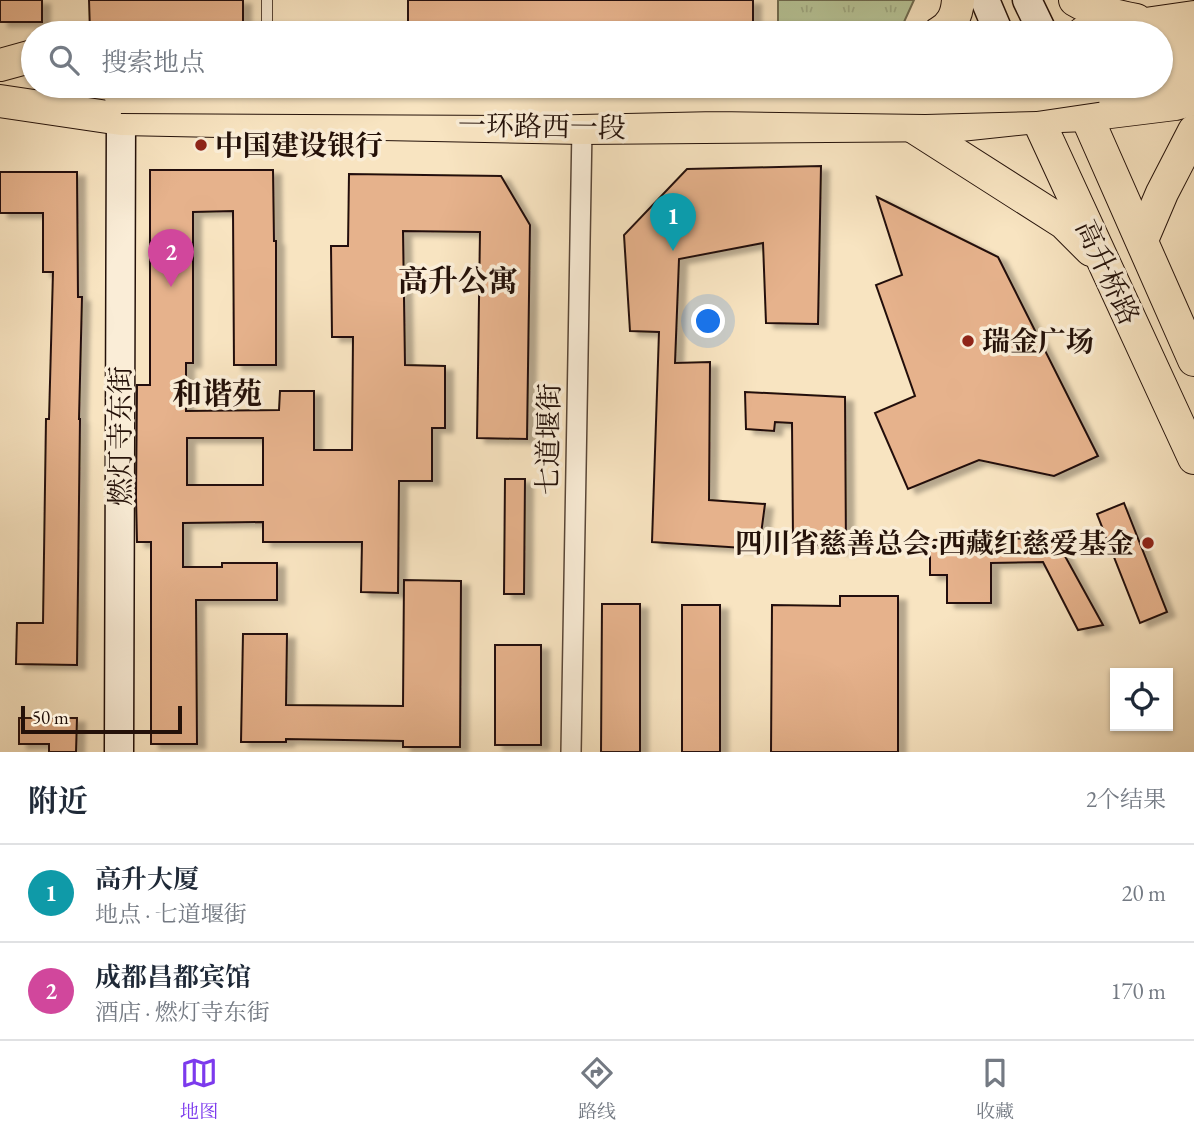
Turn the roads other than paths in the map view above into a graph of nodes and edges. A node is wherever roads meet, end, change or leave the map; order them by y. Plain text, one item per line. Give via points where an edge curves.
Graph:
1 (267, 0) edge
2 (958, 0) edge
3 (985, 0) edge
4 (1027, 0) edge
5 (1076, 0) edge
6 (1194, 17) edge
7 (267, 21) edge
8 (952, 21) edge
9 (994, 21) edge
10 (1037, 21) edge
11 (1126, 21) edge
12 (1173, 29) edge
13 (1173, 40) edge
14 (1194, 42) edge
15 (21, 60) edge
16 (0, 66) edge
17 (21, 67) edge
18 (1194, 69) edge
19 (1173, 73) edge
20 (580, 98) edge
21 (1027, 98) edge
22 (1077, 98) edge
23 (1194, 99) edge
24 (0, 100) edge
25 (121, 108) junction
26 (1086, 115) junction
27 (1036, 117) junction
28 (912, 126) junction
29 (582, 128) junction
30 (1194, 131) edge
31 (1142, 240) junction
32 (1106, 265) junction
33 (1194, 360) edge
34 (1194, 458) edge
35 (120, 752) edge
36 (570, 752) edge

1 - 7 lane
2 - 8 main road
3 - 9 street
4 - 10 street
5 - 11 main road
6 - 12 main road
13 - 14 main road
15 - 16 main road
16 - 17 main road
18 - 19 main road
20 - 25 main road, bridge
21 - 27 main road, 高升桥路
22 - 26 main road, 高升桥路
23 - 26 main road, 一环路西一段
24 - 25 main road
25 - 29 main road, 一环路西一段
25 - 35 street, 燃灯寺东街
26 - 27 main road, 一环路西一段
26 - 31 main road, 高升桥路
27 - 28 main road, 一环路西一段
27 - 32 main road, 高升桥路
28 - 29 main road, 一环路西一段
28 - 32 main road via 1064,223
29 - 36 street, 七道堰街
30 - 31 main road
31 - 33 main road, 高升桥路
32 - 34 main road, 高升桥路

